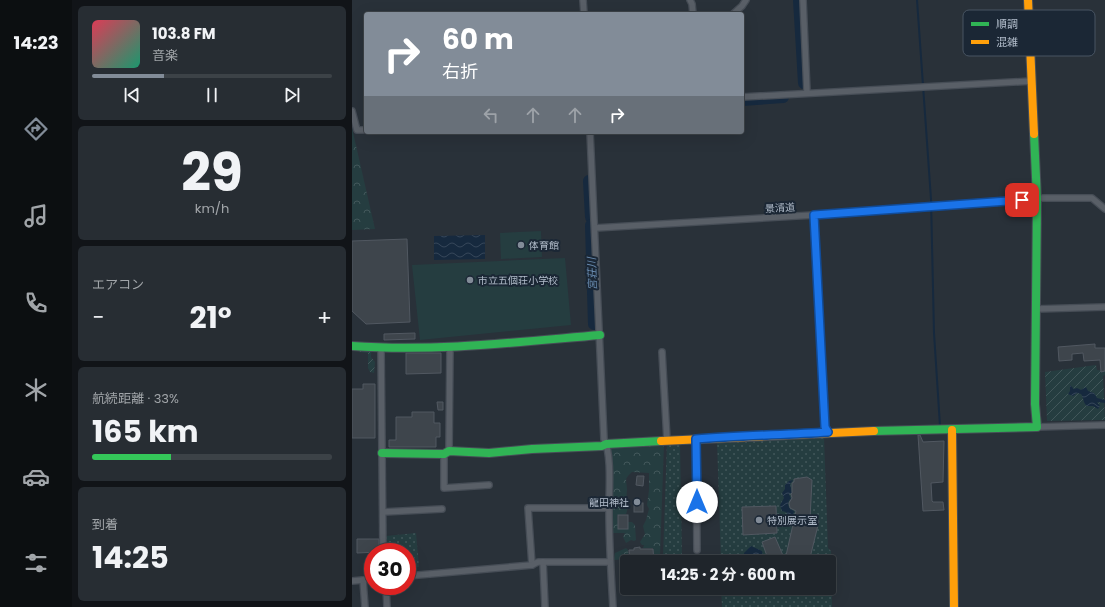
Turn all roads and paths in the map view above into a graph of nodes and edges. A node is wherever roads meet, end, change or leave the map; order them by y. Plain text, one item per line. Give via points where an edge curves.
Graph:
1 (583, 0) edge
2 (690, 0) edge
3 (746, 0) edge
4 (803, 0) edge
5 (1028, 0) edge
6 (1028, 10) edge
7 (584, 12) edge
8 (693, 12) edge
9 (735, 12) edge
10 (1031, 56) edge
11 (1032, 81) junction
12 (807, 92) junction
13 (744, 97) edge
14 (352, 111) edge
15 (363, 130) dead end
16 (590, 134) edge
17 (1036, 199) junction
18 (1105, 209) edge
19 (814, 215) junction
20 (595, 228) junction
21 (1105, 308) edge
22 (1036, 309) junction
23 (600, 334) junction
24 (352, 346) edge
25 (450, 347) junction
26 (381, 348) junction
27 (662, 352) dead end
28 (1105, 425) edge
29 (1037, 427) junction
30 (952, 430) junction
31 (828, 432) junction
32 (696, 439) junction
33 (667, 440) junction
34 (606, 444) junction
35 (382, 453) junction
36 (446, 453) junction
37 (489, 485) dead end
38 (609, 508) junction
39 (442, 509) dead end
40 (383, 512) junction
41 (383, 543) edge
42 (697, 550) dead end
43 (543, 562) junction
44 (610, 562) junction
45 (532, 565) junction
46 (416, 575) edge
47 (363, 580) joint
48 (352, 581) edge
49 (386, 595) edge
50 (365, 607) edge
51 (387, 607) edge
52 (545, 607) edge
53 (613, 607) edge
54 (954, 607) edge

1 - 7 street
2 - 8 street
3 - 9 street
4 - 12 street
5 - 6 street
10 - 11 street
11 - 12 street
11 - 17 street
12 - 13 street
14 - 15 street via 357,130
16 - 20 street
17 - 18 street, 景清道 via 1092,198
17 - 19 street, 景清道
17 - 22 street
19 - 20 street, 景清道
19 - 31 street via 825,427
20 - 23 street
21 - 22 street
22 - 29 street
23 - 25 street
23 - 34 street
24 - 26 street
25 - 26 street
25 - 36 street
26 - 35 street
27 - 33 street
28 - 29 street
29 - 30 street
30 - 31 street
30 - 54 street
31 - 32 street
32 - 33 street
32 - 42 street
33 - 34 street
34 - 36 street via 489,453
34 - 38 street
35 - 36 street
35 - 40 street
36 - 37 street via 444,488
38 - 44 street
38 - 45 street via 528,508
39 - 40 street
40 - 41 street
43 - 44 street
43 - 45 street
43 - 52 street
44 - 53 street
45 - 46 street
47 - 48 street
47 - 50 street
49 - 51 street

